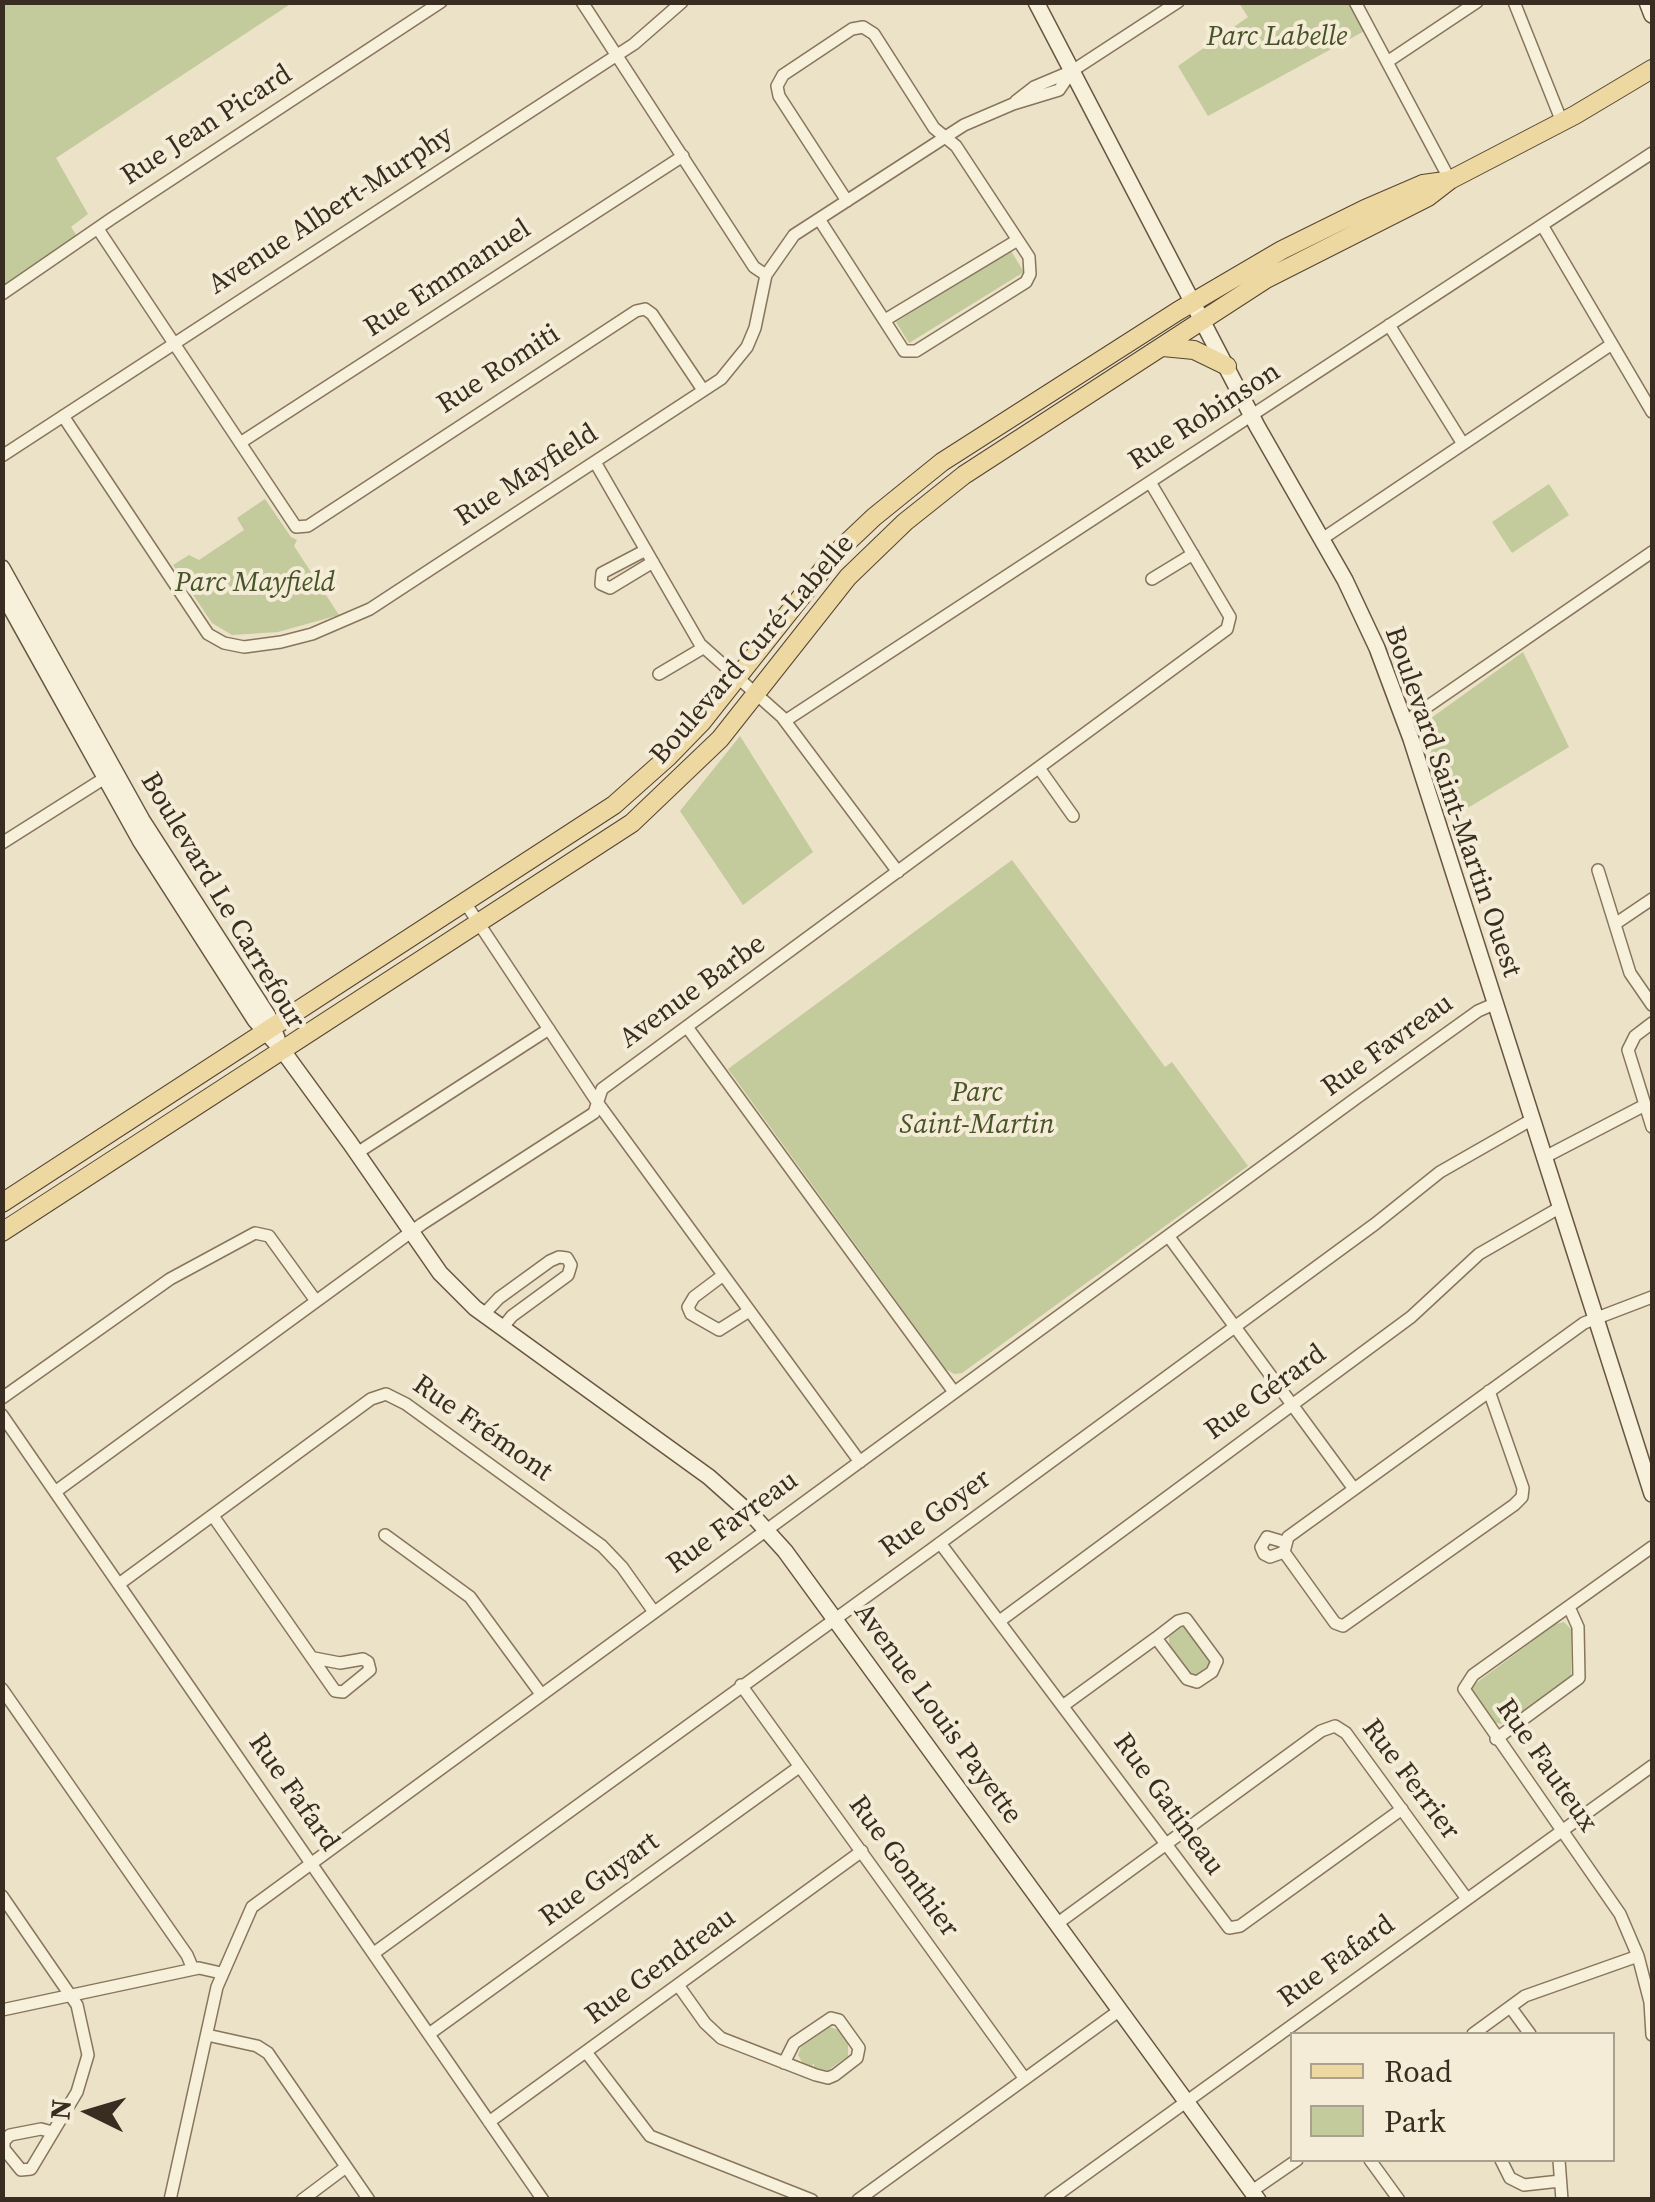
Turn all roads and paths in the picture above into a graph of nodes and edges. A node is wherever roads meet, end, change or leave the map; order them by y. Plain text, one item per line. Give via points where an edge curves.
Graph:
1 (441, 2) edge
2 (582, 2) edge
3 (682, 2) edge
4 (1036, 2) edge
5 (1178, 2) edge
6 (1354, 2) edge
7 (1477, 2) edge
8 (1514, 2) edge
9 (1647, 2) edge
10 (1652, 15) edge
11 (617, 55) junction
12 (1387, 62) junction
13 (1652, 69) edge
14 (1072, 70) junction
15 (1562, 122) junction
16 (945, 136) junction
17 (1652, 153) edge
18 (683, 156) junction
19 (1450, 180) junction
20 (847, 200) junction
21 (818, 219) junction
22 (1542, 225) junction
23 (98, 229) junction
24 (1016, 240) junction
25 (766, 275) junction
26 (2, 294) edge
27 (1194, 302) junction
28 (885, 320) junction
29 (1202, 320) junction
30 (1389, 325) junction
31 (174, 343) junction
32 (1612, 344) junction
33 (1163, 347) junction
34 (1226, 366) junction
35 (704, 390) junction
36 (1652, 412) edge
37 (63, 416) junction
38 (1252, 416) junction
39 (240, 443) junction
40 (1462, 444) junction
41 (2, 456) edge
42 (595, 462) junction
43 (1150, 482) junction
44 (1322, 539) junction
45 (646, 550) junction
46 (1652, 552) edge
47 (1193, 554) junction
48 (653, 562) junction
49 (2, 568) edge
50 (1152, 579) dead end
51 (2, 592) edge
52 (703, 648) junction
53 (659, 674) dead end
54 (737, 678) junction
55 (756, 695) junction
56 (785, 721) junction
57 (1405, 722) junction
58 (1039, 768) junction
59 (109, 775) junction
60 (1074, 816) dead end
61 (2, 843) edge
62 (1598, 870) dead end
63 (898, 872) junction
64 (1652, 899) edge
65 (466, 904) junction
66 (480, 924) junction
67 (1614, 924) junction
68 (1494, 1004) junction
69 (1652, 1005) edge
70 (1652, 1023) edge
71 (687, 1027) junction
72 (549, 1028) junction
73 (269, 1030) junction
74 (283, 1051) junction
75 (597, 1102) junction
76 (1645, 1105) junction
77 (1531, 1120) junction
78 (1652, 1127) edge
79 (357, 1153) junction
80 (1543, 1158) junction
81 (2, 1203) edge
82 (1559, 1208) junction
83 (2, 1232) edge
84 (411, 1233) junction
85 (1169, 1237) junction
86 (722, 1276) junction
87 (1652, 1296) edge
88 (316, 1301) junction
89 (749, 1311) junction
90 (484, 1314) junction
91 (1595, 1318) junction
92 (1234, 1326) junction
93 (503, 1328) junction
94 (1490, 1391) junction
95 (954, 1392) junction
96 (2, 1398) edge
97 (1293, 1404) junction
98 (2, 1416) edge
99 (860, 1462) junction
100 (1354, 1489) junction
101 (55, 1492) junction
102 (1652, 1494) edge
103 (214, 1516) junction
104 (766, 1530) junction
105 (385, 1534) dead end
106 (940, 1543) junction
107 (1652, 1546) edge
108 (118, 1584) junction
109 (1568, 1607) junction
110 (654, 1612) junction
111 (836, 1617) junction
112 (1001, 1620) junction
113 (1156, 1638) junction
114 (314, 1658) junction
115 (741, 1685) junction
116 (2, 1689) edge
117 (540, 1694) junction
118 (1064, 1706) junction
119 (1496, 1739) junction
120 (799, 1766) junction
121 (1652, 1766) edge
122 (1402, 1809) junction
123 (1562, 1831) junction
124 (1166, 1844) junction
125 (862, 1851) junction
126 (311, 1863) junction
127 (2, 1896) edge
128 (1467, 1900) junction
129 (1058, 1923) junction
130 (374, 1953) junction
131 (1638, 1956) junction
132 (193, 1969) junction
133 (221, 1972) junction
134 (678, 1984) junction
135 (70, 1995) junction
136 (1510, 2008) junction
137 (2, 2010) edge
138 (1120, 2010) junction
139 (1476, 2032) edge
140 (1528, 2032) edge
141 (429, 2034) junction
142 (207, 2035) junction
143 (1652, 2035) edge
144 (586, 2052) junction
145 (784, 2062) junction
146 (1025, 2079) junction
147 (1186, 2101) junction
148 (489, 2122) junction
149 (52, 2132) junction
150 (1295, 2162) edge
151 (1371, 2162) edge
152 (1501, 2162) edge
153 (1559, 2162) edge
154 (346, 2167) junction
155 (1560, 2181) junction
156 (1255, 2195) edge
157 (170, 2200) edge
158 (302, 2200) edge
159 (369, 2200) edge
160 (543, 2200) edge
161 (812, 2200) edge
162 (858, 2200) edge
163 (1050, 2200) edge
164 (1399, 2200) edge
165 (1562, 2200) edge

1 - 23 street, Rue Jean Picard
2 - 11 street
3 - 11 street, Avenue Albert-Murphy
4 - 14 street, Boulevard Saint-Martin Ouest
5 - 14 street, Rue Mayfield
6 - 12 street
7 - 12 street
8 - 15 street
9 - 10 street
11 - 18 street
11 - 31 street, Avenue Albert-Murphy
12 - 19 street
13 - 15 main road, Boulevard Curé-Labelle
14 - 16 street, Rue Mayfield via 1059,90
14 - 27 street, Boulevard Saint-Martin Ouest
15 - 19 main road, Boulevard Curé-Labelle
16 - 20 street, Rue Mayfield
16 - 20 street via 863,27 783,74 779,96
16 - 24 street
17 - 22 street, Rue Robinson
18 - 25 street via 754,268
18 - 39 street, Rue Emmanuel
19 - 27 main road, Boulevard Curé-Labelle via 1422,184 1344,218
19 - 29 main road, Boulevard Curé-Labelle
20 - 21 street, Rue Mayfield
21 - 25 street, Rue Mayfield via 789,239
21 - 28 street
22 - 30 street, Rue Robinson
22 - 32 street
23 - 26 street, Rue Jean Picard
23 - 31 street
24 - 28 street
24 - 28 street via 1029,257 1026,282 916,351 904,351
25 - 35 street, Rue Mayfield via 747,347
27 - 29 street, Boulevard Saint-Martin Ouest
27 - 54 main road, Boulevard Curé-Labelle via 974,441 888,505 826,564
29 - 33 main road, Boulevard Curé-Labelle
29 - 34 street, Boulevard Saint-Martin Ouest
30 - 38 street, Rue Robinson
30 - 40 street
31 - 37 street, Avenue Albert-Murphy
31 - 39 street
32 - 36 street
32 - 40 street
33 - 34 main road via 1194,350
33 - 55 main road, Boulevard Curé-Labelle via 922,508 842,584
34 - 38 street, Boulevard Saint-Martin Ouest
35 - 39 street, Rue Romiti via 652,314 639,310 308,526 296,527
35 - 42 street, Rue Mayfield
37 - 41 street, Avenue Albert-Murphy
37 - 42 street, Rue Mayfield via 199,622 213,637 237,646 298,638 354,617
38 - 43 street, Rue Robinson
38 - 44 street, Boulevard Saint-Martin Ouest
40 - 44 street
42 - 45 street
43 - 47 street, Avenue Barbe
43 - 56 street, Rue Robinson
44 - 57 street, Boulevard Saint-Martin Ouest via 1368,628
45 - 48 street
45 - 48 street via 602,573 600,584 610,588
46 - 57 street
47 - 50 street
47 - 58 street, Avenue Barbe via 1228,613 1229,627
48 - 52 street
49 - 59 street, Boulevard Le Carrefour
51 - 59 street, Boulevard Le Carrefour
52 - 53 street
52 - 54 street
54 - 55 street
54 - 65 main road, Boulevard Curé-Labelle via 691,734 624,796
55 - 56 street
55 - 66 main road, Boulevard Curé-Labelle via 643,814
56 - 63 street
57 - 68 street, Boulevard Saint-Martin Ouest
58 - 60 street
58 - 63 street, Avenue Barbe
59 - 61 street
59 - 73 street, Boulevard Le Carrefour
62 - 67 street
63 - 71 street, Avenue Barbe
64 - 67 street
65 - 66 street
65 - 73 main road, Boulevard Curé-Labelle
66 - 72 street
66 - 74 main road, Boulevard Curé-Labelle
67 - 69 street via 1630,972
68 - 77 street, Boulevard Saint-Martin Ouest
68 - 85 street, Rue Favreau
70 - 76 street via 1628,1050
71 - 75 street, Avenue Barbe via 602,1089
71 - 95 street
72 - 75 street
72 - 79 street
73 - 74 street, Boulevard Le Carrefour
73 - 81 main road, Boulevard Curé-Labelle
74 - 79 street, Avenue Louis Payette
74 - 83 main road, Boulevard Curé-Labelle
75 - 84 street, Avenue Barbe via 594,1113
75 - 86 street
76 - 78 street
76 - 80 street
77 - 80 street, Boulevard Saint-Martin Ouest
77 - 92 street, Rue Goyer via 1440,1172
79 - 84 street, Avenue Louis Payette
80 - 82 street, Boulevard Saint-Martin Ouest
82 - 91 street, Boulevard Saint-Martin Ouest
82 - 97 street, Rue Gérard via 1479,1254 1411,1318
84 - 88 street, Avenue Barbe
84 - 90 street, Avenue Louis Payette via 454,1290
85 - 92 street
85 - 95 street, Rue Favreau
86 - 89 street
86 - 89 street via 694,1297 689,1312 719,1330
87 - 91 street
88 - 96 street via 269,1236 256,1233 170,1278
88 - 101 street, Avenue Barbe
89 - 99 street
90 - 93 street, Avenue Louis Payette
90 - 93 street via 550,1260 567,1258 568,1276
91 - 94 street
91 - 102 street, Boulevard Saint-Martin Ouest
92 - 97 street
92 - 106 street, Rue Goyer
93 - 104 street, Avenue Louis Payette via 693,1464
94 - 100 street
94 - 100 street via 1522,1497 1343,1626 1334,1623 1284,1547
95 - 99 street, Rue Favreau
97 - 100 street
97 - 112 street, Rue Gérard
98 - 101 street, Rue Fafard
99 - 104 street, Rue Favreau
101 - 108 street, Rue Fafard
103 - 108 street, Rue Frémont
103 - 110 street, Rue Frémont via 386,1394 602,1546
103 - 114 street
104 - 110 street, Rue Favreau
104 - 111 street, Avenue Louis Payette
105 - 117 street via 470,1597
106 - 111 street, Rue Goyer
106 - 112 street, Rue Gatineau
107 - 109 street, Rue Fauteux
108 - 126 street, Rue Fafard
109 - 119 street via 1578,1626 1578,1678
109 - 119 street, Rue Fauteux via 1466,1682 1466,1696
110 - 117 street, Rue Favreau
111 - 115 street, Rue Goyer
111 - 129 street, Avenue Louis Payette
112 - 118 street, Rue Gatineau
113 - 113 street via 1189,1681 1216,1667 1216,1656 1188,1620
113 - 118 street
114 - 114 street via 339,1692 370,1670 362,1659
115 - 120 street, Rue Gonthier
115 - 130 street, Rue Goyer
116 - 132 street
117 - 126 street, Rue Favreau
118 - 124 street, Rue Gatineau
119 - 123 street, Rue Fauteux
120 - 125 street, Rue Gonthier
120 - 141 street, Rue Guyart
121 - 123 street, Rue Fafard
122 - 124 street, Rue Ferrier via 1346,1732 1331,1727
122 - 124 street, Rue Gatineau via 1233,1929
122 - 128 street, Rue Ferrier
123 - 128 street, Rue Fafard
123 - 131 street, Rue Fauteux via 1620,1914
124 - 129 street, Rue Ferrier
125 - 134 street, Rue Gendreau
125 - 146 street, Rue Gonthier
126 - 130 street, Rue Fafard
126 - 133 street, Rue Favreau via 252,1907
127 - 135 street
128 - 147 street, Rue Fafard
129 - 138 street, Avenue Louis Payette
130 - 141 street, Rue Fafard
131 - 136 street via 1525,1996
131 - 143 street, Rue Fauteux
132 - 133 street
132 - 135 street
133 - 142 street, Rue Favreau
134 - 144 street, Rue Gendreau
134 - 145 street via 717,2035
135 - 137 street
135 - 149 street via 87,2065
136 - 139 street
136 - 140 street
138 - 146 street
138 - 147 street, Avenue Louis Payette
141 - 148 street, Rue Fafard
142 - 154 street via 268,2052
142 - 157 street, Rue Favreau
144 - 148 street, Rue Gendreau
144 - 161 street via 654,2139
145 - 145 street via 828,2078 855,2060 860,2048 831,2018 791,2046
146 - 162 street
147 - 156 street, Avenue Louis Payette
147 - 163 street, Rue Fafard
148 - 160 street, Rue Fafard
149 - 149 street via 10,2135 4,2149 28,2171
150 - 156 street
151 - 164 street
152 - 155 street via 1524,2185
153 - 155 street
154 - 158 street
154 - 159 street
155 - 165 street

